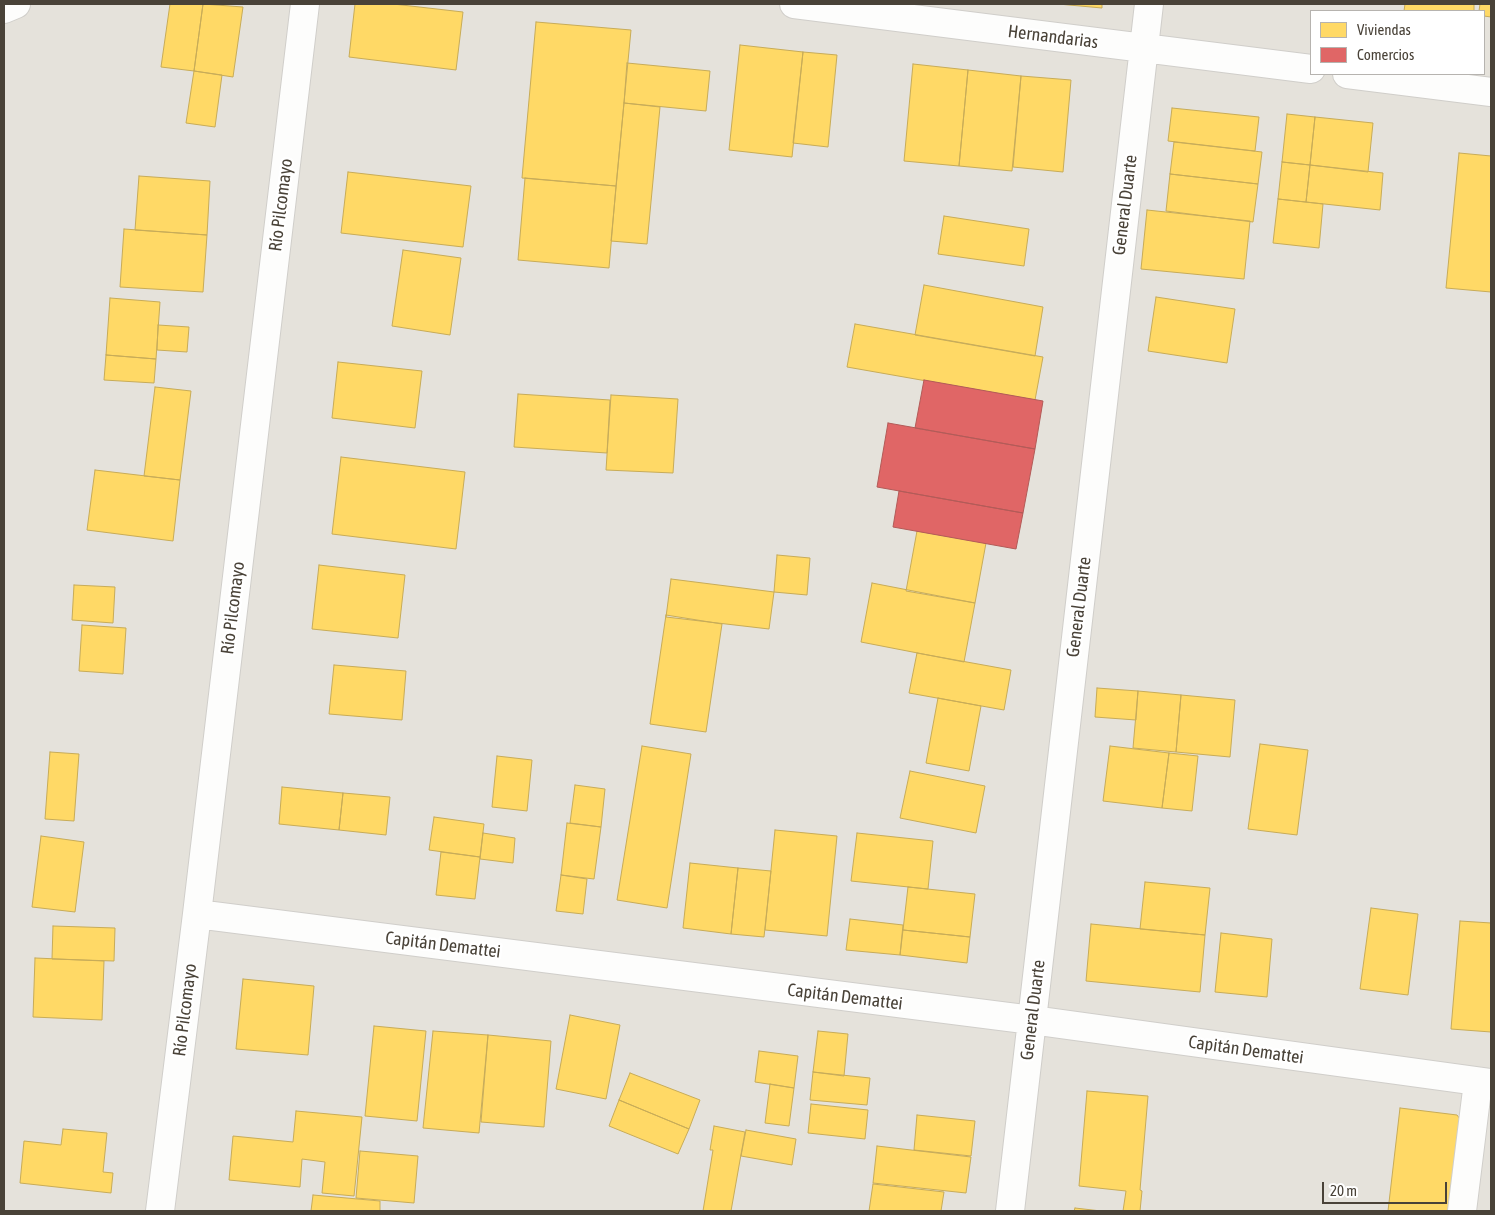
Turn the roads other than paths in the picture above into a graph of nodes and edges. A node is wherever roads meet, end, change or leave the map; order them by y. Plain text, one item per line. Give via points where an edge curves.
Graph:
1 (16, 4) edge
2 (305, 4) edge
3 (794, 4) edge
4 (1149, 4) edge
5 (4, 9) edge
6 (1143, 48) junction
7 (1310, 69) edge
8 (1355, 75) edge
9 (1491, 92) edge
10 (197, 914) junction
11 (1032, 1020) junction
12 (1485, 1083) edge
13 (160, 1211) edge
14 (1010, 1211) edge
15 (1462, 1211) edge

1 - 5 street
2 - 10 street, Río Pilcomayo
3 - 6 street, Hernandarias
4 - 6 street, General Duarte
6 - 7 street, Hernandarias
6 - 11 street, General Duarte
8 - 9 street
10 - 11 street, Capitán Demattei
10 - 13 street, Río Pilcomayo
11 - 12 street, Capitán Demattei
11 - 14 street, General Duarte
12 - 15 street

